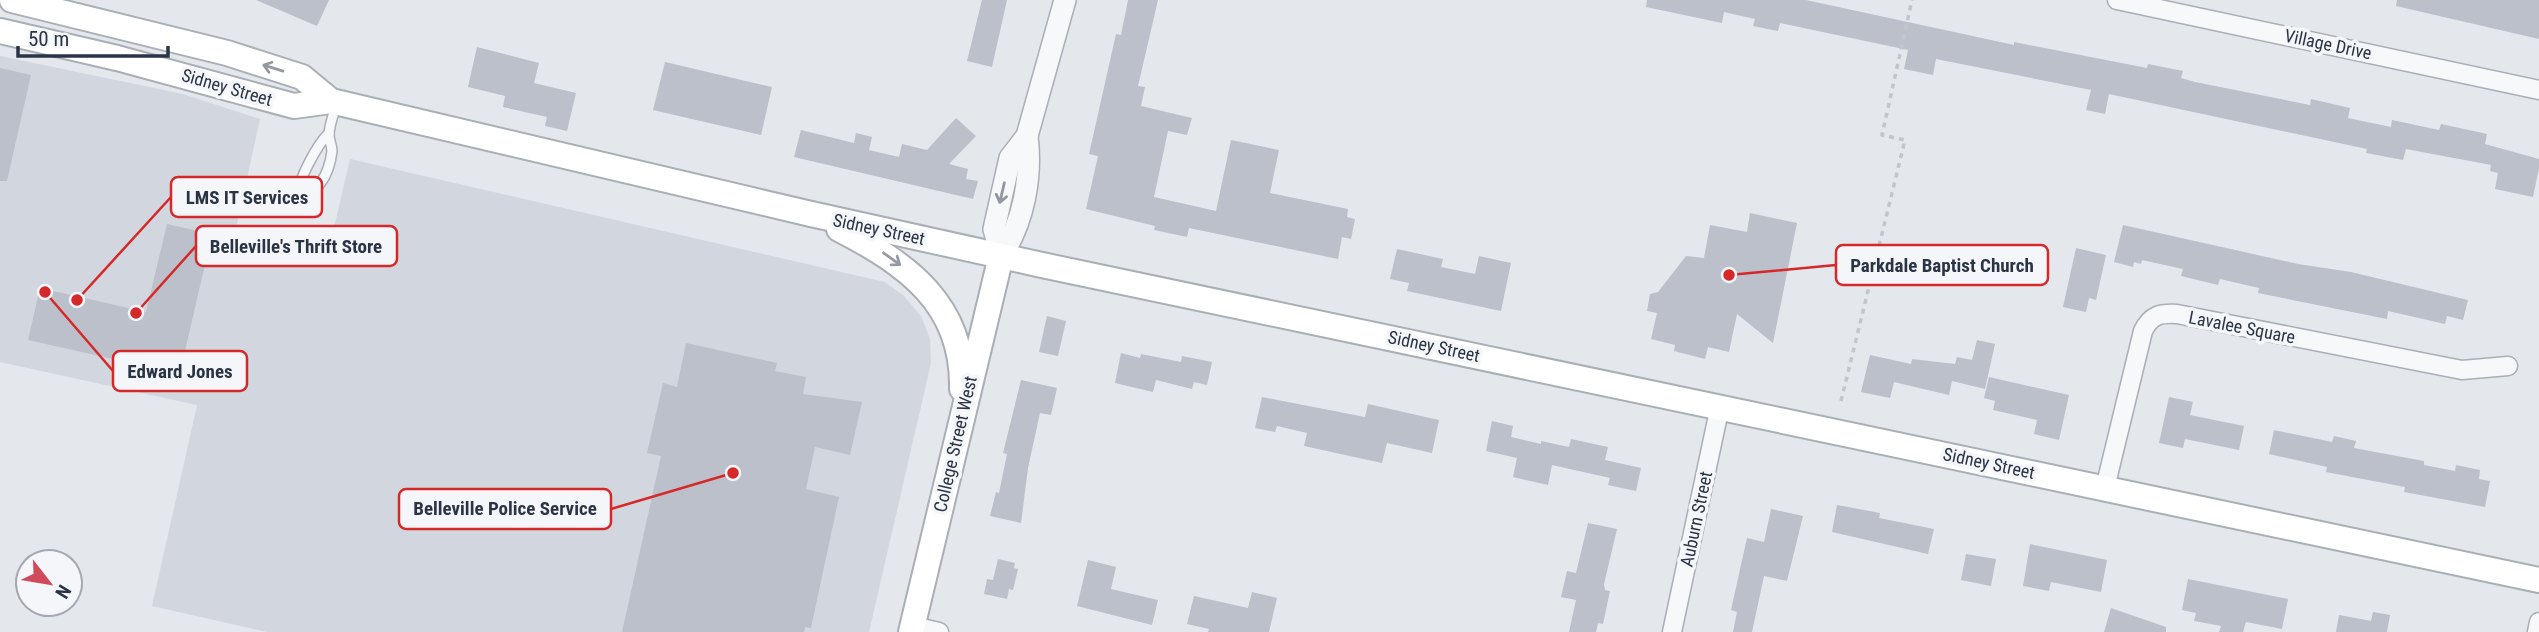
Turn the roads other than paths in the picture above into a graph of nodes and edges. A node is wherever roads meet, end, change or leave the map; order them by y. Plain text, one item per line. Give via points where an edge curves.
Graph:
1 (12, 0) edge
2 (1066, 0) edge
3 (2117, 0) edge
4 (2200, 8) edge
5 (0, 31) edge
6 (2539, 90) edge
7 (334, 102) junction
8 (329, 133) junction
9 (231, 197) dead end
10 (298, 197) junction
11 (811, 214) junction
12 (1001, 256) junction
13 (2508, 366) dead end
14 (1720, 406) junction
15 (961, 418) junction
16 (2105, 488) junction
17 (2539, 580) edge
18 (2539, 622) edge
19 (912, 629) edge
20 (939, 632) edge
21 (1672, 632) edge
22 (2537, 632) edge

7 -> 1 main road, Sidney Street via 302,77 226,53
2 - 12 street, College Street West via 1027,136 1031,162 1016,234
3 - 4 street, Village Drive
4 - 6 street, Village Drive
5 - 7 main road, Sidney Street via 294,106
7 - 8 lane
7 - 11 main road, Sidney Street
8 - 10 lane via 317,145 297,187
8 - 10 lane via 332,150 320,181 310,195
9 - 10 lane via 284,205
11 - 12 main road, Sidney Street
11 -> 15 main road via 889,255 924,284 951,331 962,369
12 - 14 main road, Sidney Street
12 - 15 main road, College Street West
13 - 16 street, Lavalee Square via 2462,370 2160,313 2143,331
14 - 16 main road, Sidney Street
14 - 21 street, Auburn Street
15 - 19 main road, College Street West
16 - 17 main road, Sidney Street
18 - 22 street
19 - 20 street

